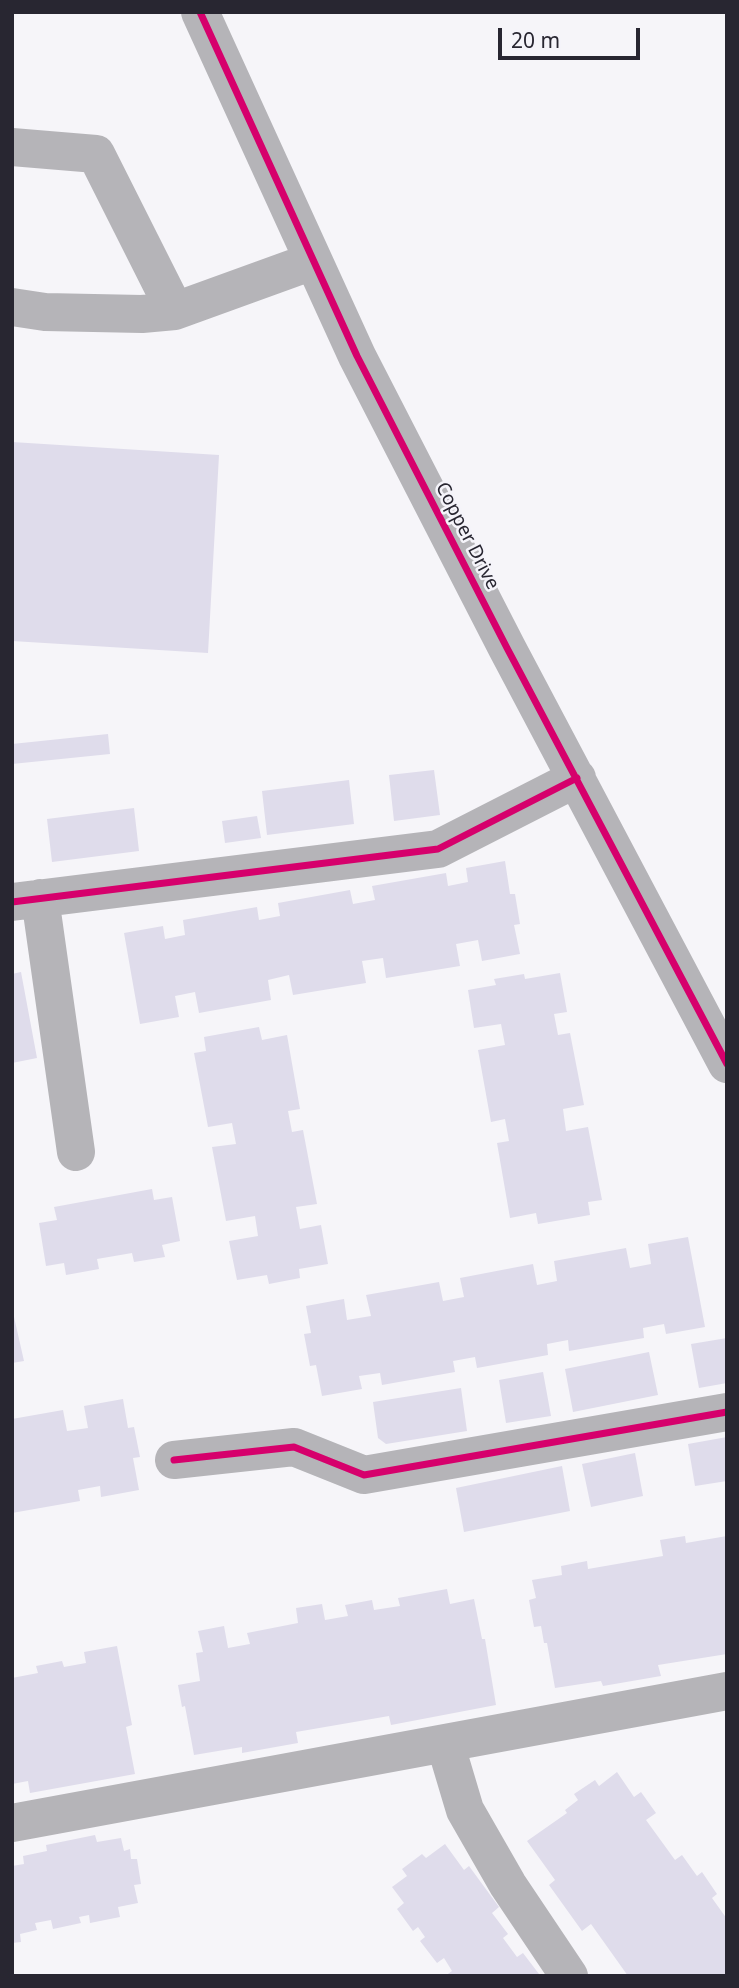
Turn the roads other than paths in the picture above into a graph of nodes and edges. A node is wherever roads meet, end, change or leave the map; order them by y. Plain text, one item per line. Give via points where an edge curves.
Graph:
1 (200, 12) edge
2 (12, 147) edge
3 (313, 261) junction
4 (12, 307) edge
5 (175, 311) junction
6 (577, 778) junction
7 (26, 900) edge
8 (727, 1064) edge
9 (76, 1152) dead end
10 (727, 1412) edge
11 (174, 1460) dead end
12 (727, 1691) edge
13 (445, 1743) junction
14 (12, 1823) edge
15 (569, 1976) edge

1 - 3 street, Copper Drive
2 - 5 street via 96,154
3 - 5 street
3 - 6 street, Copper Drive via 363,368
4 - 5 street via 46,312
6 - 7 street via 438,849
6 - 8 street, Copper Drive
7 - 9 street
10 - 11 street via 364,1475 293,1447
12 - 13 street
13 - 14 street
13 - 15 street via 465,1810

